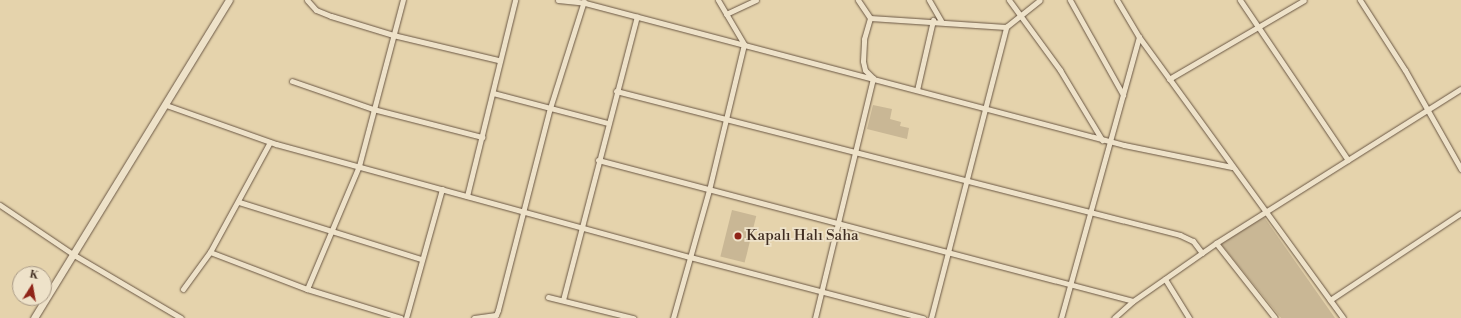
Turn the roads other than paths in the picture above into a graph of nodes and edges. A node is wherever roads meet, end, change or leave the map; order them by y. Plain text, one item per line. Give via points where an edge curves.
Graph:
1 (229, 0) edge
2 (307, 0) edge
3 (403, 0) edge
4 (515, 0) edge
5 (558, 0) edge
6 (718, 0) edge
7 (756, 0) edge
8 (858, 0) edge
9 (929, 0) edge
10 (1009, 0) edge
11 (1040, 0) edge
12 (1070, 0) edge
13 (1117, 0) edge
14 (1240, 0) edge
15 (1304, 0) edge
16 (1360, 0) edge
17 (584, 1) edge
18 (1296, 2) edge
19 (726, 14) junction
20 (637, 16) junction
21 (1020, 16) junction
22 (870, 18) junction
23 (933, 20) junction
24 (940, 21) junction
25 (1006, 27) junction
26 (1257, 27) junction
27 (393, 35) junction
28 (1139, 37) junction
29 (744, 44) junction
30 (498, 60) dead end
31 (873, 78) junction
32 (1169, 79) junction
33 (292, 81) dead end
34 (1461, 89) edge
35 (917, 90) junction
36 (616, 91) junction
37 (492, 93) junction
38 (1124, 95) junction
39 (166, 104) junction
40 (550, 108) junction
41 (985, 108) junction
42 (373, 110) junction
43 (1427, 110) junction
44 (726, 120) junction
45 (607, 123) junction
46 (482, 137) junction
47 (1102, 140) junction
48 (270, 142) junction
49 (1110, 142) junction
50 (857, 154) junction
51 (598, 160) junction
52 (1348, 160) junction
53 (358, 166) junction
54 (1232, 167) junction
55 (1461, 169) edge
56 (967, 181) junction
57 (442, 189) junction
58 (709, 190) junction
59 (467, 196) junction
60 (239, 202) junction
61 (0, 205) edge
62 (1267, 210) junction
63 (523, 212) junction
64 (1092, 212) junction
65 (1461, 213) edge
66 (838, 223) junction
67 (580, 227) junction
68 (332, 232) junction
69 (1216, 243) junction
70 (210, 252) junction
71 (947, 252) junction
72 (1202, 253) junction
73 (74, 255) junction
74 (690, 258) junction
75 (421, 259) junction
76 (1165, 279) junction
77 (1071, 284) junction
78 (183, 289) dead end
79 (307, 289) junction
80 (822, 291) junction
81 (548, 297) dead end
82 (563, 300) junction
83 (1330, 300) junction
84 (1133, 301) junction
85 (34, 318) edge
86 (181, 318) edge
87 (401, 318) edge
88 (406, 318) edge
89 (474, 318) edge
90 (632, 318) edge
91 (673, 318) edge
92 (814, 318) edge
93 (923, 318) edge
94 (930, 318) edge
95 (1061, 318) edge
96 (1114, 318) edge
97 (1189, 318) edge
98 (1275, 318) edge
99 (1343, 318) edge

1 - 39 street
2 - 27 street via 316,10
3 - 27 street
4 - 37 street
5 - 17 street
6 - 19 street
7 - 19 street
8 - 22 street
9 - 24 street
10 - 21 street
11 - 21 street
12 - 38 street
13 - 28 street
14 - 26 street
15 - 18 street
16 - 43 street via 1405,70
17 - 20 street
17 - 40 street
18 - 26 street
19 - 29 street
20 - 29 street
20 - 36 street
21 - 25 street
21 - 47 street via 1063,75
22 - 23 street
22 - 31 street via 864,39 863,61
23 - 24 street
23 - 35 street
24 - 25 street
25 - 41 street
26 - 32 street
26 - 52 street
27 - 30 street
27 - 42 street
28 - 32 street
28 - 38 street
29 - 31 street
29 - 44 street
31 - 35 street
31 - 50 street
32 - 54 street
33 - 42 street
34 - 43 street
35 - 41 street
36 - 44 street
36 - 45 street
37 - 40 street
37 - 46 street
38 - 49 street
39 - 48 street
39 - 73 street
40 - 45 street
40 - 63 street
41 - 47 street
41 - 56 street
42 - 46 street
42 - 53 street
43 - 52 street
43 - 55 street
44 - 50 street
44 - 58 street
45 - 51 street
46 - 59 street
47 - 49 street
48 - 53 street
48 - 60 street
49 - 54 street
49 - 64 street
50 - 56 street
50 - 66 street
51 - 58 street
51 - 67 street
52 - 62 street
53 - 57 street
53 - 68 street
54 - 62 street
56 - 64 street
56 - 71 street
57 - 59 street
57 - 75 street
58 - 66 street
58 - 74 street
59 - 63 street
60 - 68 street
60 - 70 street
61 - 73 street
62 - 69 street
62 - 83 street
63 - 67 street
63 - 89 street via 496,315
64 - 72 street via 1180,235 1193,241
64 - 77 street
65 - 83 street
66 - 71 street
66 - 80 street
67 - 74 street
67 - 82 street
68 - 75 street
68 - 79 street
69 - 72 street
69 - 98 street
70 - 78 street
70 - 79 street
71 - 77 street
71 - 94 street
72 - 76 street
73 - 85 street
73 - 86 street
74 - 80 street
74 - 91 street
75 - 88 street
76 - 84 street
76 - 97 street
77 - 84 street
77 - 95 street
79 - 87 street
80 - 92 street
80 - 93 street
81 - 82 street
82 - 90 street
83 - 99 street
84 - 96 street

